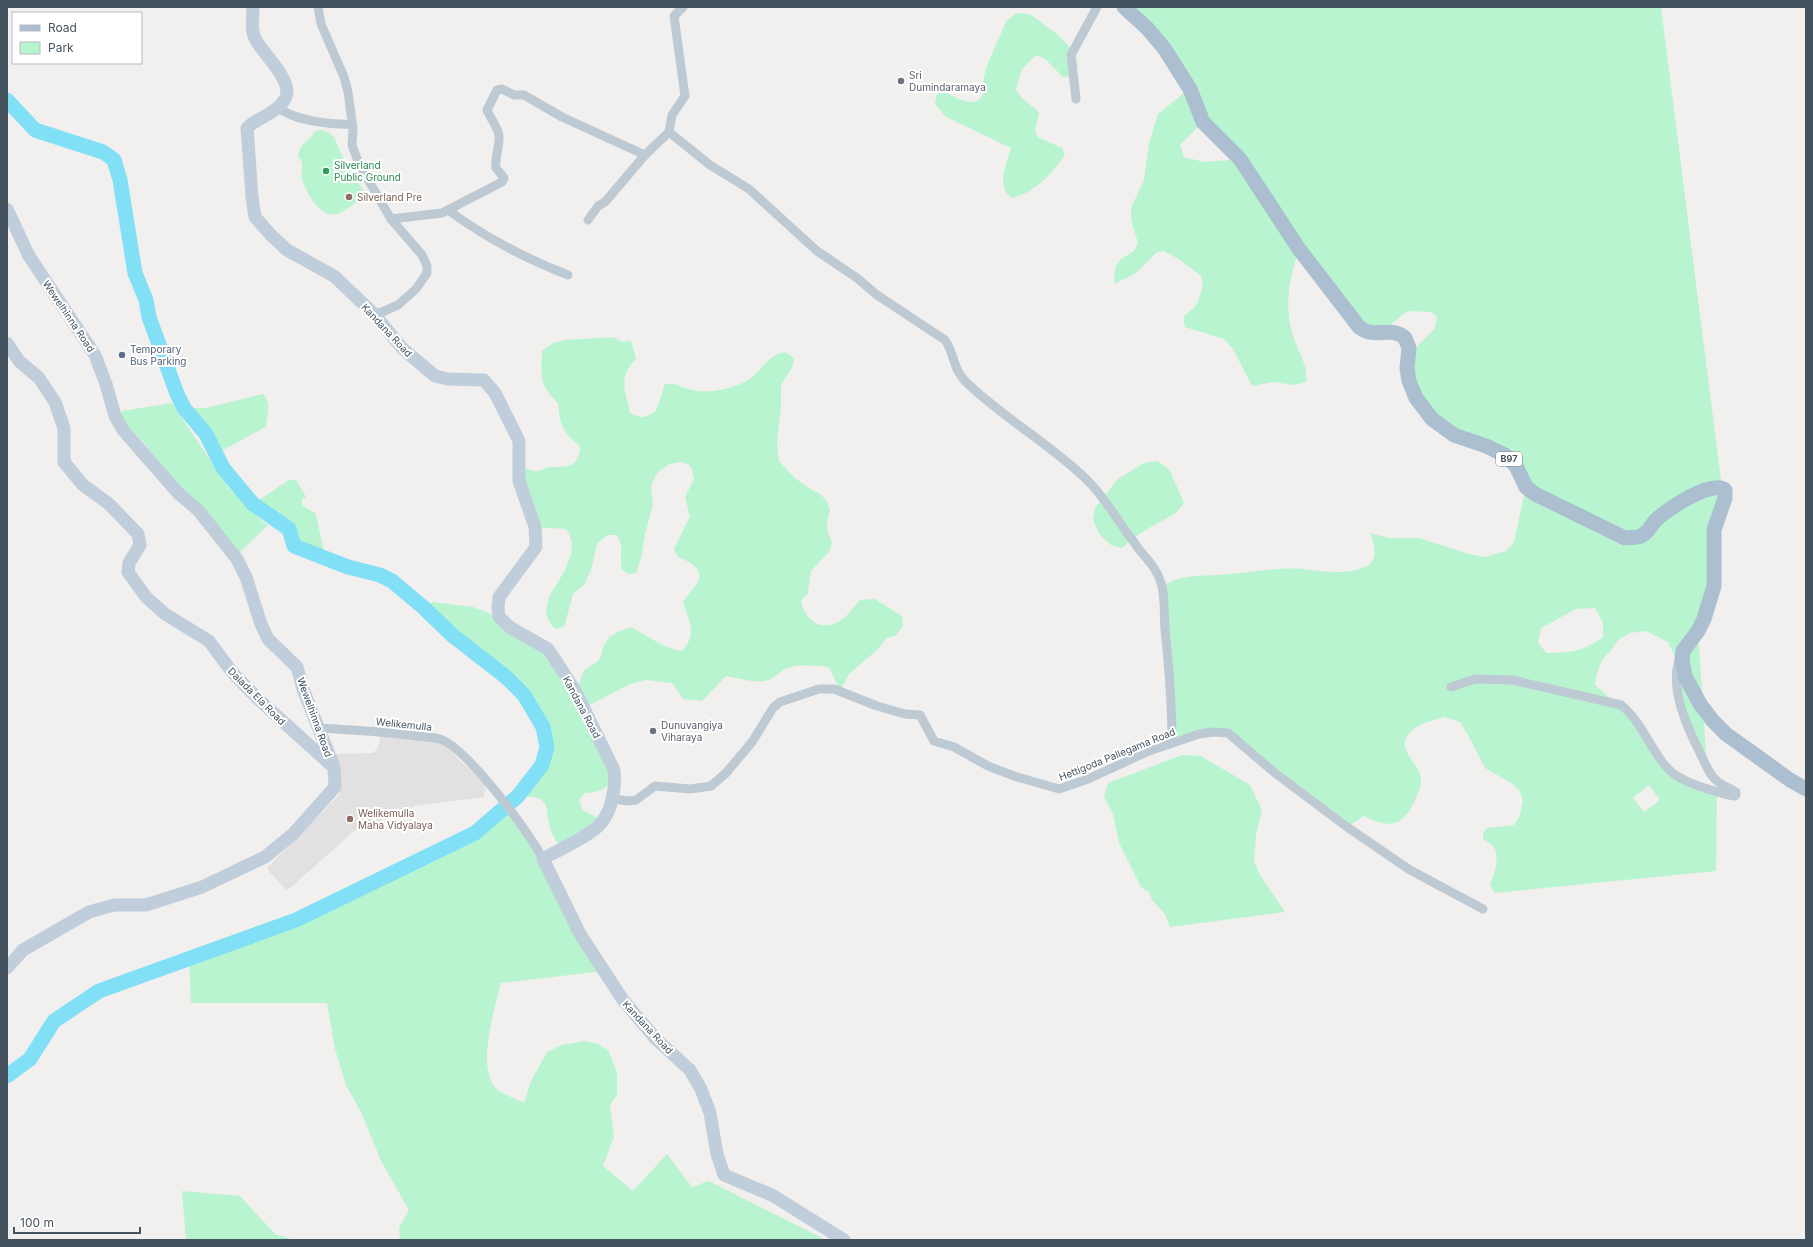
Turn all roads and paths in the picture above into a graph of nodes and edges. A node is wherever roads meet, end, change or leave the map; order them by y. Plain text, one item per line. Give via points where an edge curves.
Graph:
1 (253, 7) edge
2 (318, 7) edge
3 (683, 7) edge
4 (1097, 7) edge
5 (1124, 7) edge
6 (1076, 99) dead end
7 (278, 107) junction
8 (352, 124) junction
9 (669, 132) junction
10 (645, 155) junction
11 (7, 209) edge
12 (448, 210) junction
13 (391, 219) junction
14 (588, 220) dead end
15 (568, 275) dead end
16 (375, 314) junction
17 (7, 343) edge
18 (1683, 651) junction
19 (1451, 687) dead end
20 (319, 728) junction
21 (1172, 743) junction
22 (334, 767) junction
23 (1806, 789) edge
24 (612, 799) junction
25 (543, 859) junction
26 (1483, 909) dead end
27 (7, 968) edge
28 (844, 1240) edge

1 - 7 street, Kandana Road via 252,26 255,40 281,74 287,90 286,98
2 - 8 street via 321,24 344,77
3 - 9 street via 674,16 685,96 672,115
4 - 6 street via 1071,55
5 - 18 main road, B97 via 1164,48 1190,89 1203,122 1240,159 1298,249 1359,327 1366,333 1396,333 1405,338 1409,348 1409,381 1416,398 1432,419 1454,435 1505,455 1516,466 1526,487 1535,494 1625,538 1641,536 1656,520 1692,495 1716,488 1724,490 1725,498 1714,530 1714,586 1704,619
7 - 8 street via 303,118
7 - 16 street, Kandana Road via 247,128 255,217 287,250 334,276
8 - 13 street via 352,145 359,164
9 - 10 street
9 - 21 street via 710,165 749,189 817,252 945,340 950,346 956,369 966,381 1006,416 1051,448 1087,479 1113,511 1133,542 1153,564 1162,587 1171,694
10 - 12 street via 562,117 524,95 514,95 502,88 497,90 487,110 499,134 499,152 495,162 496,168 504,178 502,182
10 - 14 street
11 - 20 street, Wewelhinna Road via 29,256 95,355 115,416 123,430 178,493 198,510 237,559 246,577 265,633 273,645 297,667
12 - 13 street via 417,217
12 - 15 street via 488,238 532,262
13 - 16 street via 422,255 428,270 416,289 398,305
16 - 24 street, Kandana Road via 402,348 435,376 448,379 478,379 486,382 492,388 514,430 519,441 519,481 535,527 536,547 499,597 499,617 511,628 548,649 576,692 614,770
17 - 22 street, Dalada Ela Road via 19,361 39,378 55,402 64,428 64,462 83,485 109,504 138,534 140,545 128,563 128,572 146,597 165,614 209,641 232,672 256,697
18 - 19 street via 1676,670 1684,716 1712,777 1736,792 1735,796 1700,787 1673,773 1664,764 1629,711 1621,705 1512,680 1475,679
18 - 23 main road via 1682,660 1688,683 1713,721 1739,743
20 - 22 street, Wewelhinna Road
20 - 25 street, Welikemulla via 405,734 441,740 469,761 491,786
21 - 24 street, Hettigoda Pallegama Road via 1059,789 1014,776 988,766 954,747 934,741 920,715 877,706 840,690 826,688 780,702 773,708 752,742 726,773 711,786 690,789 655,786 636,800
21 - 26 street, Hettigoda Pallegama Road via 1199,734 1228,733 1275,773 1347,827 1410,870
22 - 27 street, Wewelhinna Road via 335,787 293,834 265,857 202,887 146,905 114,905 89,912 23,950
24 - 25 street, Kandana Road via 601,824
25 - 28 street, Kandana Road via 580,934 623,1000 656,1039 690,1070 701,1089 710,1113 717,1154 724,1175 772,1195

